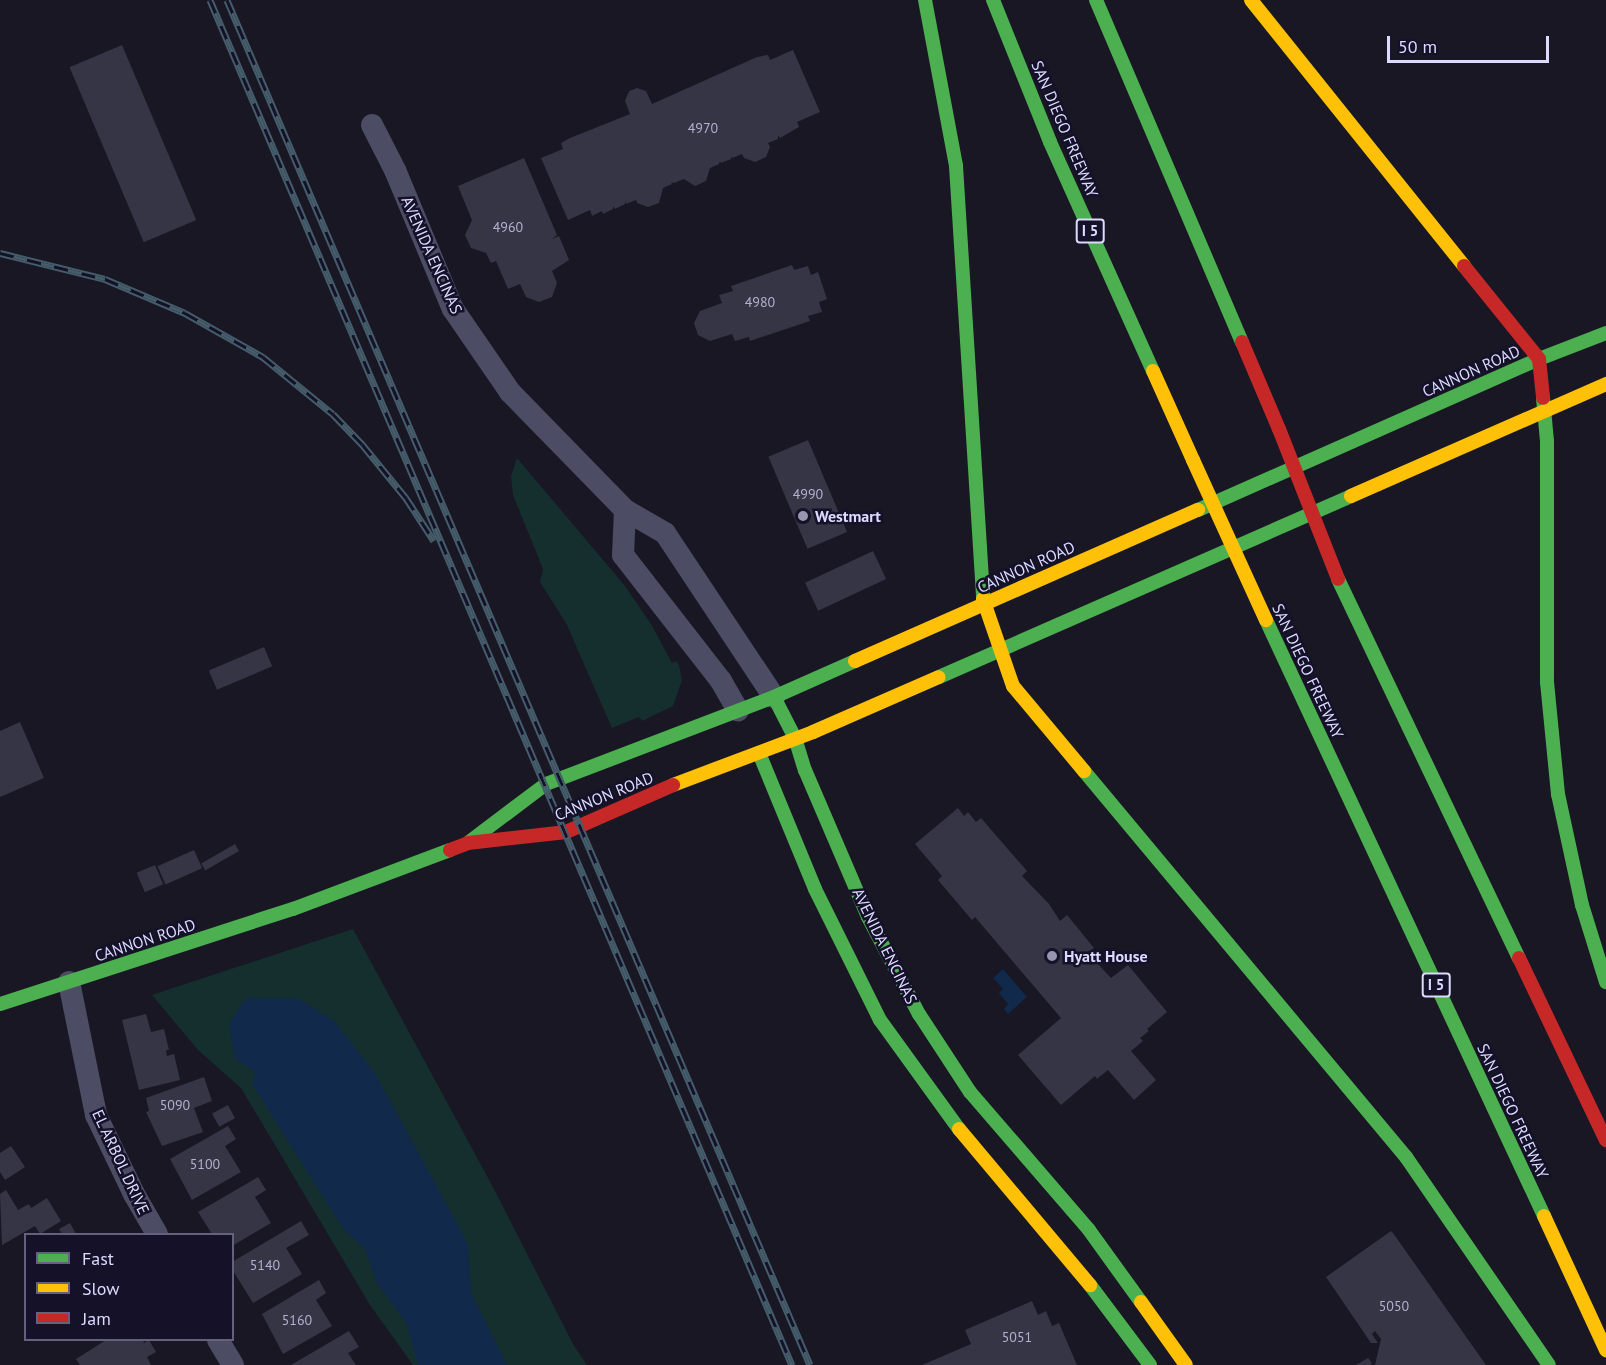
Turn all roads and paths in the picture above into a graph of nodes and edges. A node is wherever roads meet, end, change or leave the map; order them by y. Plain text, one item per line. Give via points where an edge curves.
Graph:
1 (925, 0) edge
2 (993, 0) edge
3 (1096, 0) edge
4 (1251, 0) edge
5 (372, 125) dead end
6 (1606, 333) edge
7 (1539, 359) junction
8 (1606, 384) edge
9 (1544, 411) junction
10 (625, 510) junction
11 (983, 603) junction
12 (1000, 650) junction
13 (774, 697) junction
14 (738, 710) junction
15 (795, 738) junction
16 (759, 753) junction
17 (468, 843) junction
18 (69, 982) junction
19 (1606, 982) edge
20 (0, 1004) edge
21 (1606, 1140) edge
22 (156, 1233) edge
23 (219, 1341) edge
24 (1606, 1350) edge
25 (233, 1365) edge
26 (1150, 1365) edge
27 (1186, 1365) edge
28 (1549, 1365) edge

1 - 11 main road via 956,166
2 - 24 main road, SAN DIEGO FREEWAY / I 5, bridge via 1050,141 1266,620
3 - 21 main road, bridge via 1279,429 1338,579
4 - 7 main road
5 - 10 street, AVENIDA ENCINAS via 453,309 510,392
6 - 7 main road, CANNON ROAD
7 - 9 main road
7 - 11 main road, CANNON ROAD
8 - 9 main road, CANNON ROAD
9 - 12 main road, CANNON ROAD
9 - 19 main road via 1547,682 1558,794 1582,905
10 - 13 street, AVENIDA ENCINAS via 665,533
10 - 14 street via 623,555
11 - 12 main road
11 - 13 main road, CANNON ROAD
12 - 15 main road, CANNON ROAD
12 - 28 main road via 1013,686 1406,1157
13 - 14 main road, CANNON ROAD
13 - 15 main road, AVENIDA ENCINAS
14 - 17 main road, CANNON ROAD via 546,784
15 - 16 main road, CANNON ROAD
15 - 27 main road, AVENIDA ENCINAS via 868,917 919,1014 970,1092 1089,1230
16 - 17 main road, CANNON ROAD via 566,832
16 - 26 main road via 815,889 880,1020 963,1134 1069,1257
17 - 18 main road, CANNON ROAD via 293,909
18 - 20 main road, CANNON ROAD
18 - 22 street, EL ARBOL DRIVE via 96,1115
23 - 25 street

